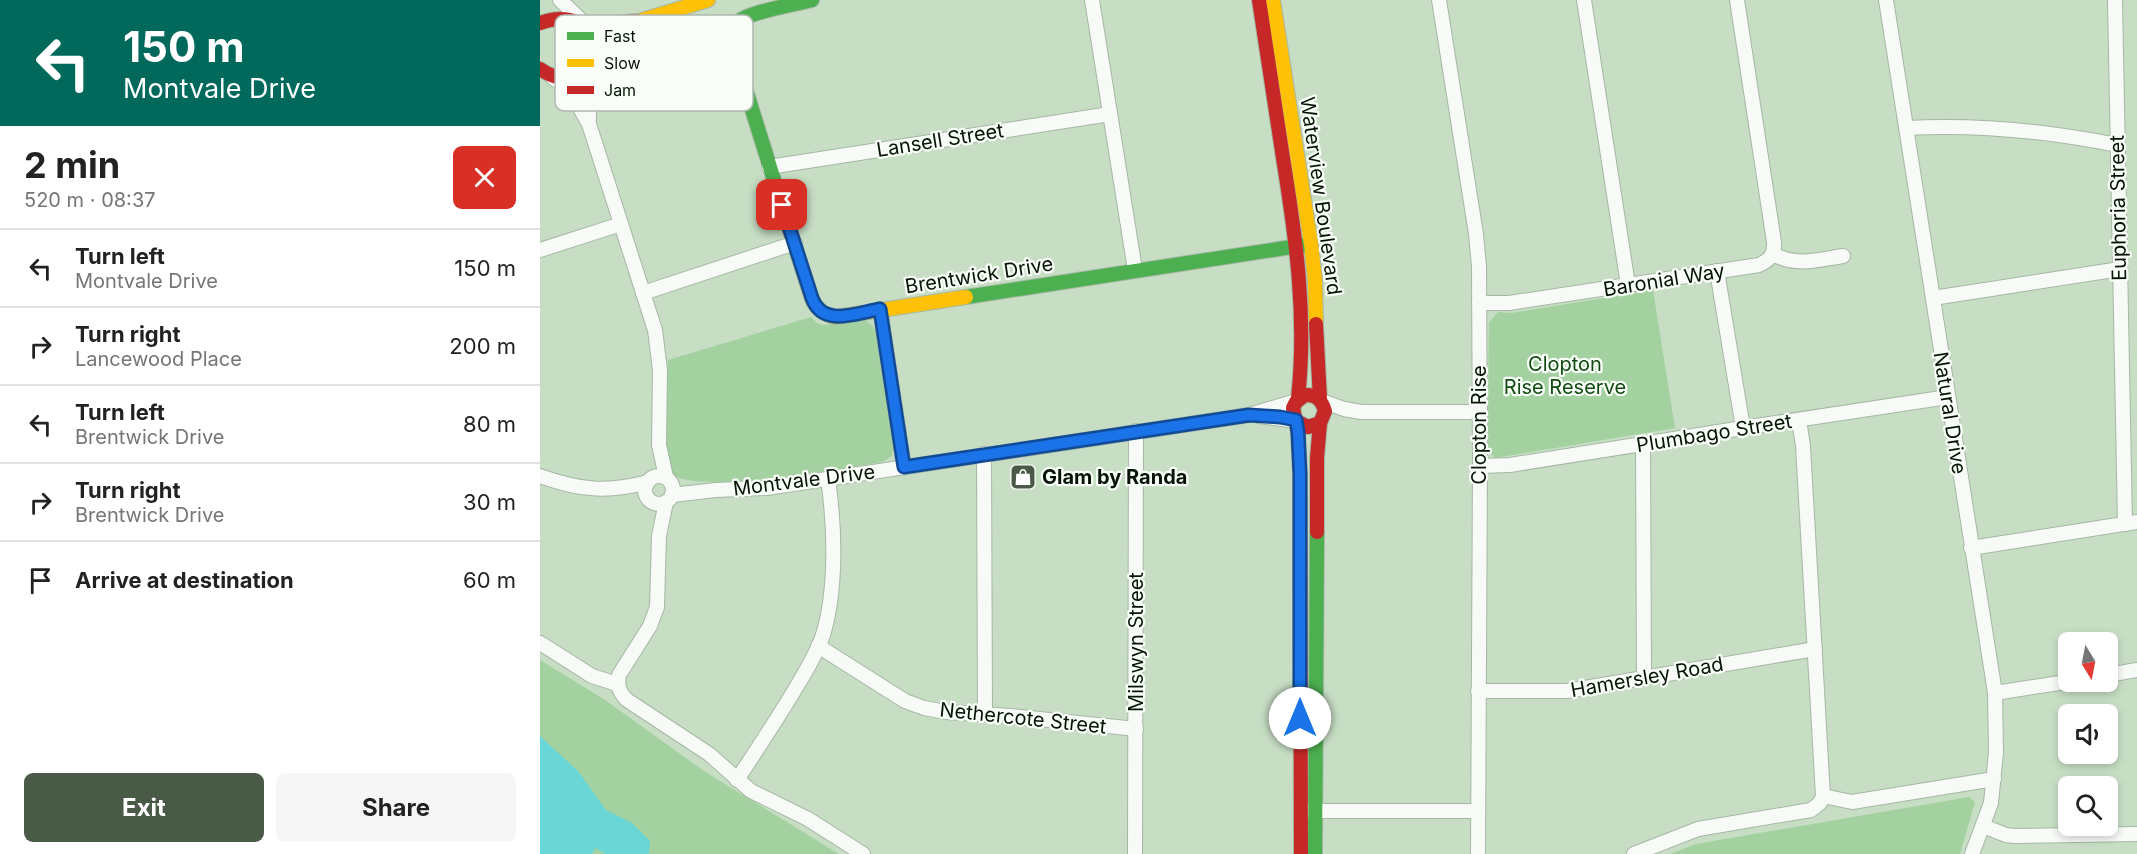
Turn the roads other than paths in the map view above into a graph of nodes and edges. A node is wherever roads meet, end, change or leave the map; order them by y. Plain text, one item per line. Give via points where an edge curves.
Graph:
1 (560, 0) edge
2 (708, 0) edge
3 (812, 0) edge
4 (1092, 0) edge
5 (1259, 0) edge
6 (1273, 0) edge
7 (1439, 0) edge
8 (1584, 0) edge
9 (1737, 0) edge
10 (1886, 0) edge
11 (2115, 0) edge
12 (571, 15) edge
13 (576, 15) edge
14 (659, 15) edge
15 (752, 15) edge
16 (540, 22) edge
17 (1276, 66) junction
18 (582, 111) edge
19 (589, 111) edge
20 (751, 111) edge
21 (1110, 114) junction
22 (589, 124) junction
23 (1906, 128) junction
24 (2117, 145) junction
25 (769, 167) junction
26 (621, 224) junction
27 (795, 243) junction
28 (1304, 244) junction
29 (540, 250) edge
30 (1773, 254) junction
31 (1842, 256) dead end
32 (2120, 269) junction
33 (1135, 270) junction
34 (1717, 271) junction
35 (1628, 285) junction
36 (643, 293) junction
37 (1933, 298) junction
38 (1479, 303) junction
39 (880, 309) junction
40 (1948, 397) junction
41 (1297, 399) junction
42 (1321, 400) junction
43 (1361, 412) junction
44 (1479, 412) junction
45 (1249, 415) junction
46 (1798, 420) junction
47 (1296, 421) junction
48 (1321, 422) junction
49 (1743, 428) junction
50 (1136, 431) junction
51 (1643, 444) junction
52 (659, 445) junction
53 (984, 454) junction
54 (1480, 466) junction
55 (904, 467) junction
56 (540, 476) edge
57 (828, 479) junction
58 (649, 480) junction
59 (611, 489) junction
60 (669, 489) junction
61 (649, 499) junction
62 (2131, 523) edge
63 (659, 536) junction
64 (1971, 548) junction
65 (1317, 624) junction
66 (1301, 625) junction
67 (540, 644) edge
68 (818, 646) junction
69 (1815, 649) junction
70 (2137, 670) edge
71 (2118, 673) edge
72 (1644, 678) junction
73 (2058, 683) edge
74 (617, 684) junction
75 (1478, 691) junction
76 (1995, 693) junction
77 (985, 713) junction
78 (1136, 729) junction
79 (1994, 779) junction
80 (737, 780) junction
81 (1823, 796) junction
82 (1300, 811) junction
83 (1317, 811) junction
84 (1478, 811) junction
85 (1983, 826) junction
86 (2137, 834) edge
87 (863, 854) edge
88 (1135, 854) edge
89 (1301, 854) edge
90 (1316, 854) edge
91 (1478, 854) edge
92 (1634, 854) edge
93 (1972, 854) edge

1 - 13 street
2 - 14 street
3 - 15 street, Brentwick Drive
4 - 21 street
5 - 17 street, Waterview Boulevard
6 - 17 street, Waterview Boulevard
7 - 38 street, Clopton Rise via 1476,234
8 - 35 street
9 - 30 street
10 - 23 street, Natural Drive
11 - 24 street, Euphoria Street
12 - 16 street via 558,14
17 - 28 street, Waterview Boulevard
18 - 22 street
19 - 22 street
20 - 25 street, Brentwick Drive
21 - 25 street, Lansell Street
21 - 33 street
22 - 26 street
23 - 24 street via 2013,128
23 - 37 street, Natural Drive
24 - 32 street, Euphoria Street
25 - 27 street, Brentwick Drive
26 - 29 street
26 - 36 street
27 - 36 street
27 - 39 street, Brentwick Drive via 814,305 822,314 836,317
28 - 33 street, Brentwick Drive
28 - 41 street, Waterview Boulevard via 1300,290 1302,368
28 - 42 street, Waterview Boulevard via 1315,280
30 - 31 street via 1793,262
30 - 34 street, Baronial Way via 1759,265
32 - 37 street
32 - 62 street, Euphoria Street
33 - 39 street, Brentwick Drive
34 - 35 street, Baronial Way
34 - 49 street
35 - 38 street, Baronial Way via 1509,303
36 - 52 street via 659,352
37 - 40 street, Natural Drive
38 - 44 street, Clopton Rise
39 - 55 street
40 - 46 street, Plumbago Street
40 - 64 street, Natural Drive
41 - 42 street via 1309,394
41 - 45 street, Montvale Drive
41 - 47 street via 1293,408
42 - 43 street
42 - 48 street via 1325,411
43 - 44 street
43 - 48 street
44 - 54 street, Clopton Rise
45 - 47 street, Montvale Drive
45 - 50 street, Montvale Drive
46 - 49 street, Plumbago Street
46 - 69 street via 1803,446
47 - 48 street via 1308,427
47 - 66 street
48 - 65 street via 1317,459
49 - 51 street, Plumbago Street
50 - 53 street, Montvale Drive
50 - 78 street, Milswyn Street
51 - 54 street, Plumbago Street via 1510,465
51 - 72 street
52 - 58 street
52 - 60 street
53 - 55 street, Montvale Drive
53 - 77 street
54 - 75 street, Clopton Rise
55 - 57 street, Montvale Drive
56 - 59 street via 576,488
57 - 60 street, Montvale Drive via 767,488
57 - 68 street via 830,602
58 - 59 street
58 - 60 street via 658,476
58 - 61 street via 645,489
59 - 61 street
60 - 61 street via 659,504
60 - 63 street
61 - 63 street
62 - 64 street
63 - 74 street via 657,607
64 - 76 street, Natural Drive
65 - 66 street
65 - 83 street
66 - 82 street
67 - 74 street via 592,676
68 - 77 street, Nethercote Street via 905,701 946,712
68 - 80 street
69 - 72 street, Hamersley Road
69 - 81 street
70 - 71 street
72 - 75 street, Hamersley Road via 1567,691
73 - 76 street
74 - 80 street via 627,700 709,754
75 - 84 street, Clopton Rise
76 - 79 street, Natural Drive
77 - 78 street, Nethercote Street
78 - 88 street, Milswyn Street
79 - 81 street via 1852,802
79 - 85 street, Natural Drive
80 - 87 street
81 - 92 street via 1811,810 1698,829
82 - 83 street
82 - 89 street
83 - 84 street
83 - 90 street
84 - 91 street, Clopton Rise
85 - 86 street via 2014,836
85 - 93 street, Natural Drive

